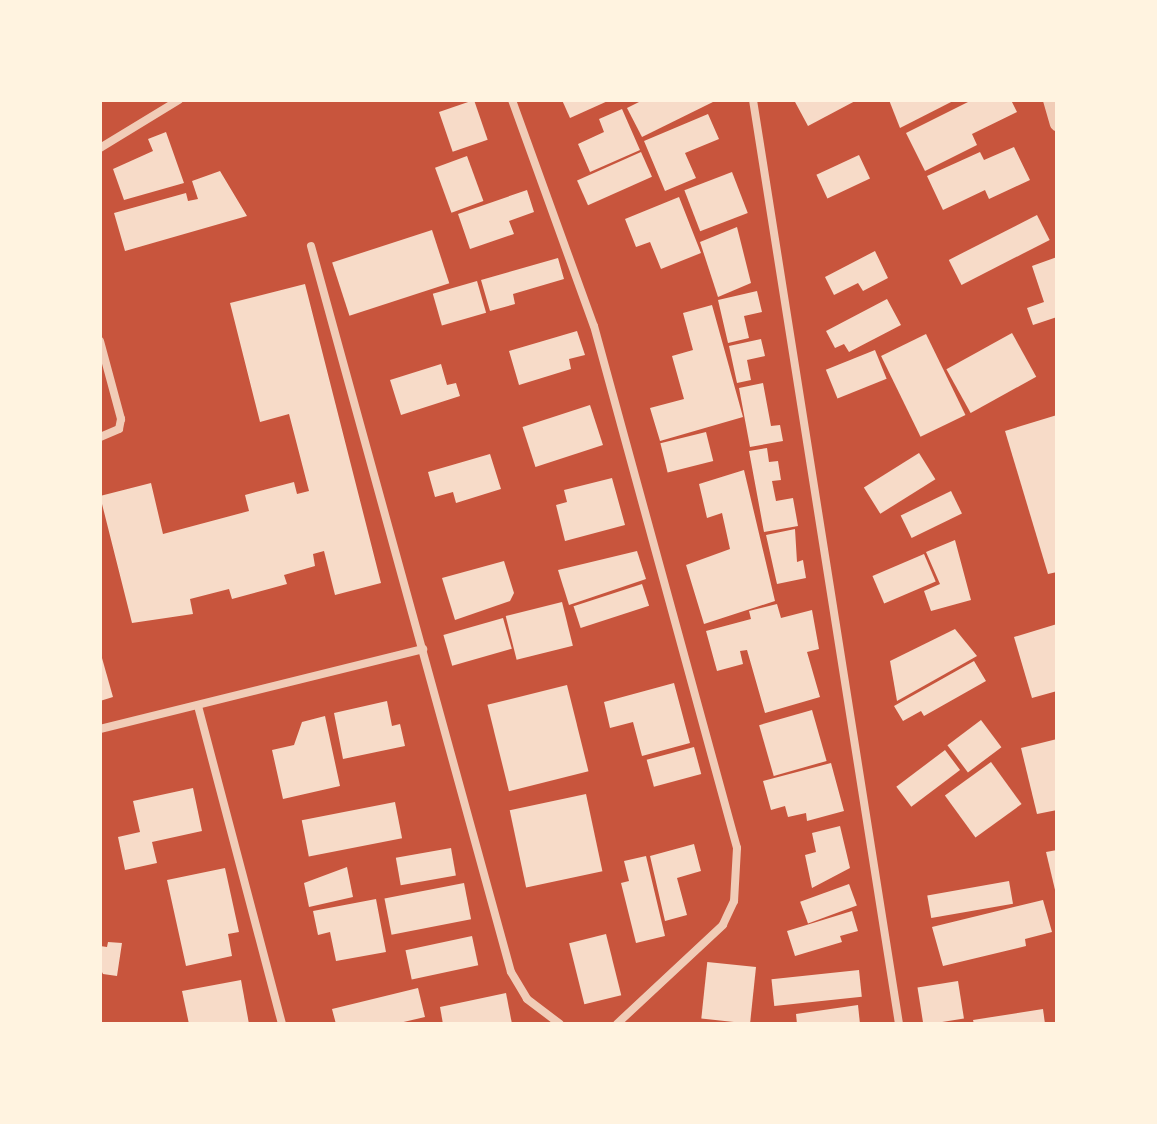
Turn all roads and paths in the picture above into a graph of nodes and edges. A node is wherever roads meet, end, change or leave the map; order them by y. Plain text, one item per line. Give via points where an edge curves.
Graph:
1 (179, 100) edge
2 (512, 100) edge
3 (753, 100) edge
4 (1050, 100) edge
5 (1057, 124) edge
6 (100, 148) edge
7 (311, 246) dead end
8 (100, 341) edge
9 (100, 437) edge
10 (423, 649) junction
11 (198, 706) junction
12 (100, 729) edge
13 (282, 1024) edge
14 (560, 1024) edge
15 (617, 1024) edge
16 (899, 1024) edge

1 - 6 street
2 - 15 street via 594,326 737,848 734,901 723,925
3 - 16 street
4 - 5 street
7 - 10 street
8 - 9 street via 121,419 119,429
10 - 11 street
10 - 14 street via 511,972 527,999
11 - 12 street
11 - 13 street

